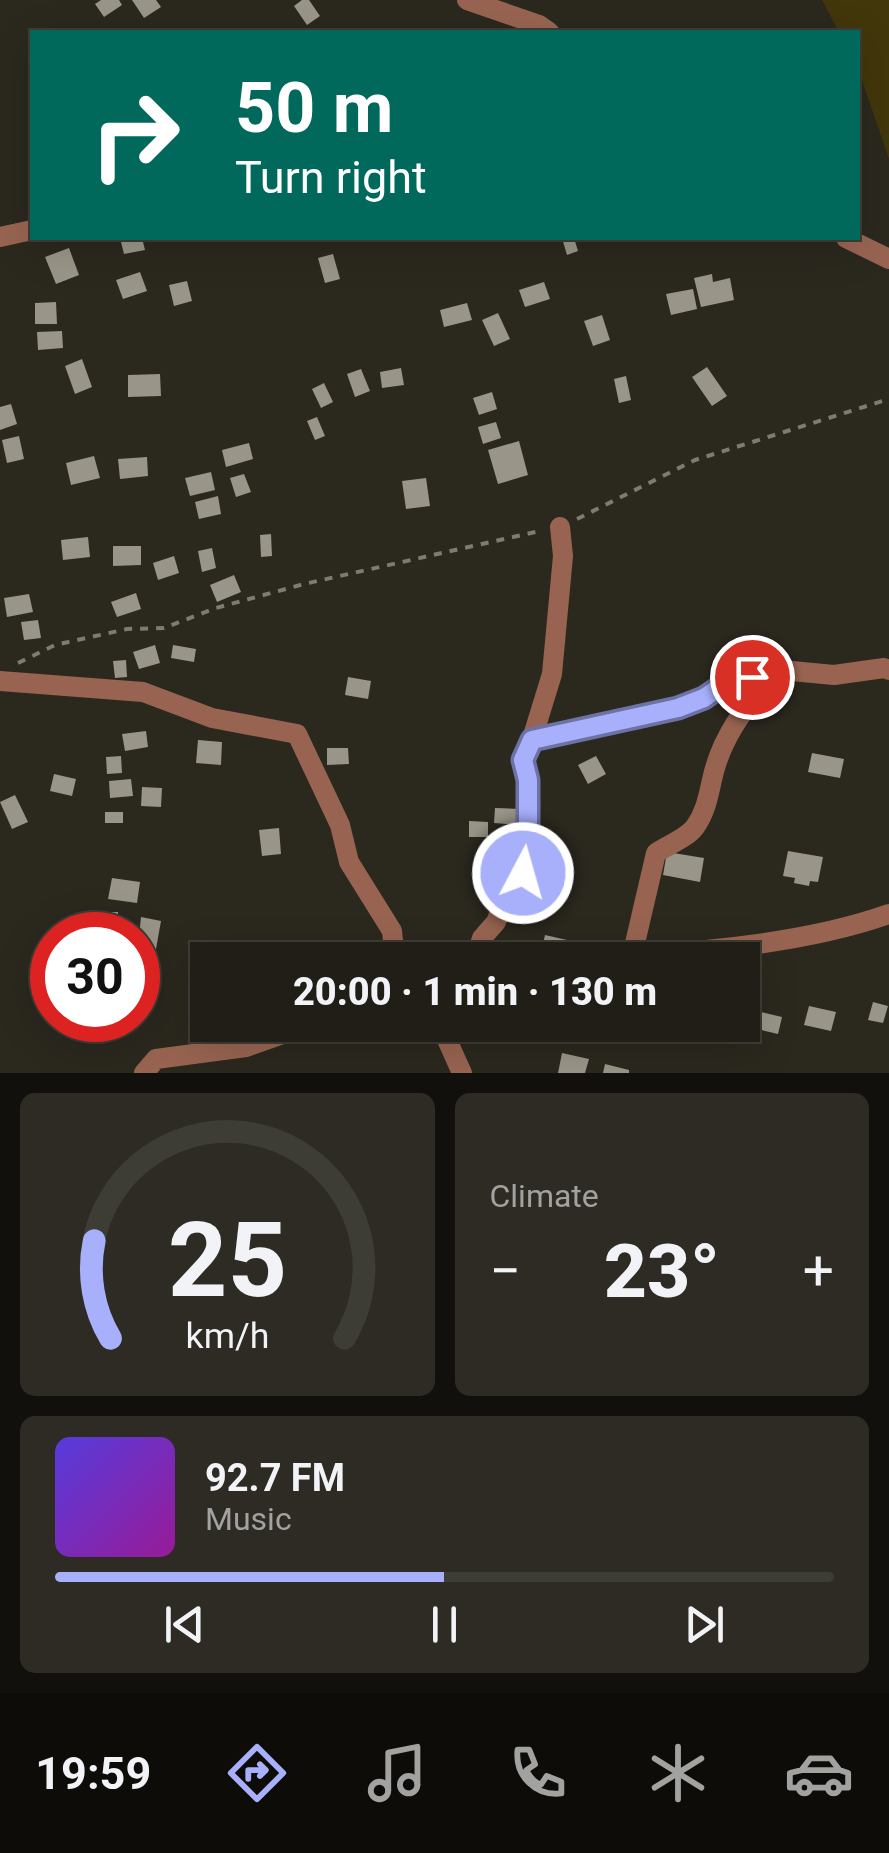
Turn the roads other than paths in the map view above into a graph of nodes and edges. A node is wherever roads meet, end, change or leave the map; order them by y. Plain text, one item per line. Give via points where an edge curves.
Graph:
1 (467, 0) edge
2 (547, 30) edge
3 (30, 230) edge
4 (0, 237) edge
5 (850, 240) edge
6 (889, 258) edge
7 (560, 527) road end
8 (781, 670) junction
9 (889, 670) edge
10 (7, 673) edge
11 (532, 740) junction
12 (889, 914) edge
13 (393, 942) edge
14 (481, 942) edge
15 (635, 942) edge
16 (753, 942) edge
17 (260, 1042) edge
18 (448, 1042) edge
19 (144, 1073) edge
20 (462, 1073) edge

1 - 2 street
3 - 4 street
5 - 6 street
7 - 11 street via 564,556 552,674
8 - 9 street
8 - 11 street via 724,684 678,708
8 - 15 street via 734,726 694,831 656,852
10 - 13 street via 143,692 212,718 296,734 340,825 349,862
11 - 14 street via 523,760 523,873
12 - 16 street via 849,928
17 - 19 street via 156,1060
18 - 20 street

